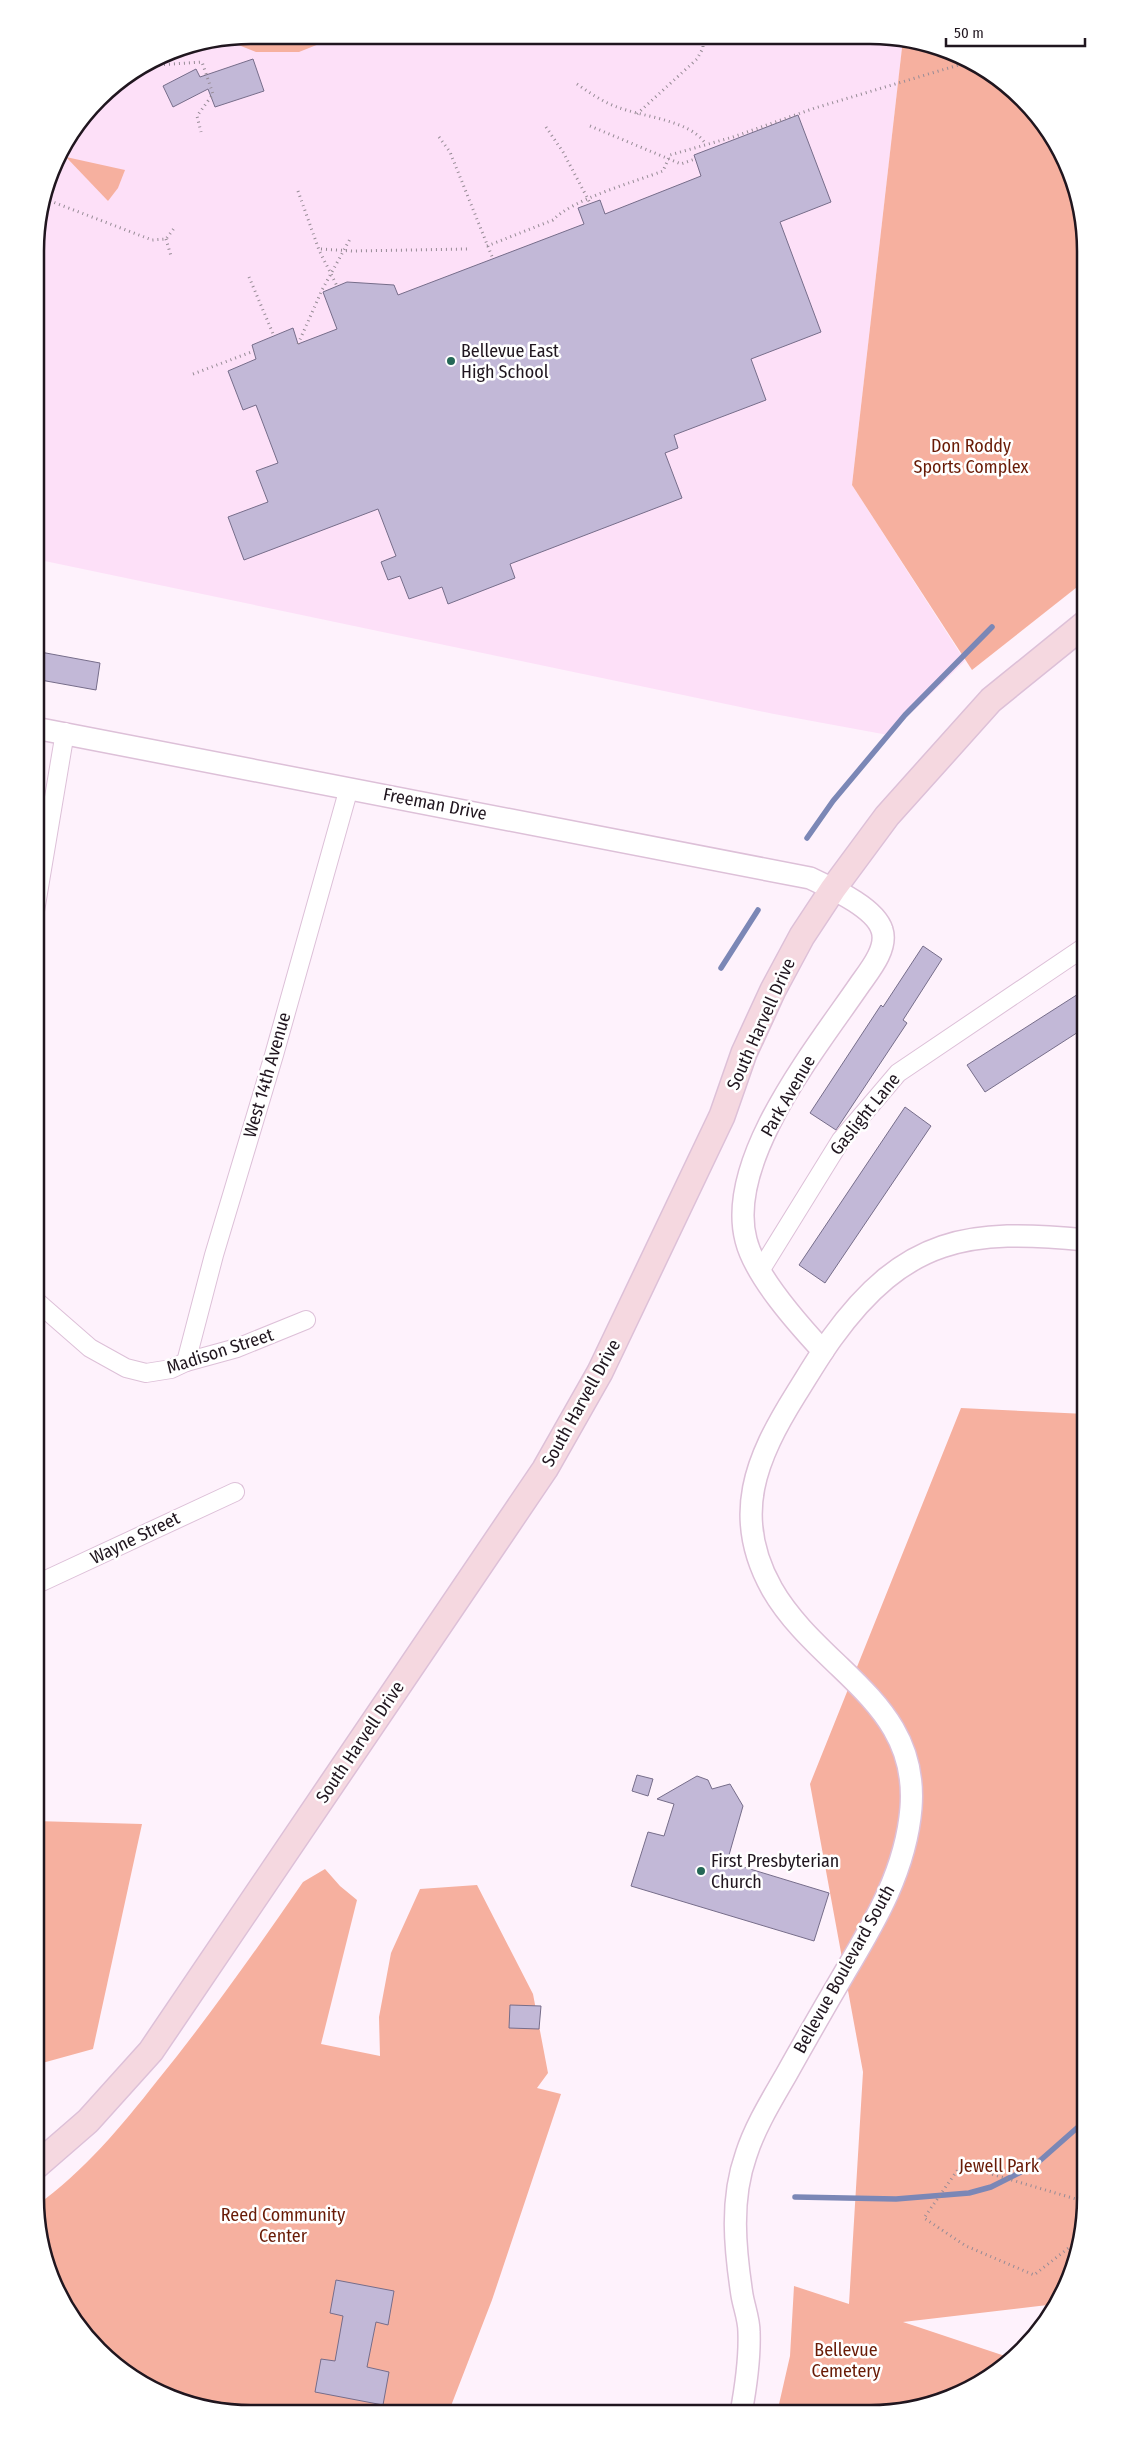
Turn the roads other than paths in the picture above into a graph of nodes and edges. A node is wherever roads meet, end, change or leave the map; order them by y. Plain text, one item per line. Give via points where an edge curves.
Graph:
1 (1077, 630) edge
2 (44, 729) edge
3 (65, 732) junction
4 (350, 788) junction
5 (44, 857) edge
6 (833, 889) junction
7 (1077, 952) edge
8 (1077, 1239) edge
9 (760, 1271) junction
10 (44, 1308) edge
11 (306, 1320) dead end
12 (822, 1351) junction
13 (186, 1362) junction
14 (235, 1492) dead end
15 (44, 1581) edge
16 (44, 2159) edge
17 (742, 2405) edge

1 - 6 main road, South Harvell Drive via 991,700 887,816
2 - 3 street, Freeman Drive
3 - 4 street, Freeman Drive
3 - 5 street
4 - 6 street, Freeman Drive via 810,878
4 - 13 street, West 14th Avenue
6 - 9 street, Park Avenue via 866,909 877,920 884,937 877,957 780,1103 750,1174 743,1220 746,1240
6 - 16 main road, South Harvell Drive via 802,936 773,990 744,1053 722,1116 600,1372 545,1469 151,2051 88,2121
7 - 9 street, Gaslight Lane via 898,1072 841,1140
8 - 12 street, Bellevue Boulevard South via 999,1235 939,1247 881,1281 862,1299
9 - 12 street, Park Avenue via 801,1328
10 - 13 street, Madison Street via 90,1348 126,1368 146,1372 171,1369
11 - 13 street, Madison Street via 237,1348
12 - 17 street, Bellevue Boulevard South via 773,1430 760,1459 752,1491 754,1537 772,1589 790,1614 883,1710 904,1750 911,1805 904,1849 889,1893 770,2101 746,2156 735,2209 740,2276 749,2328
14 - 15 street, Wayne Street

